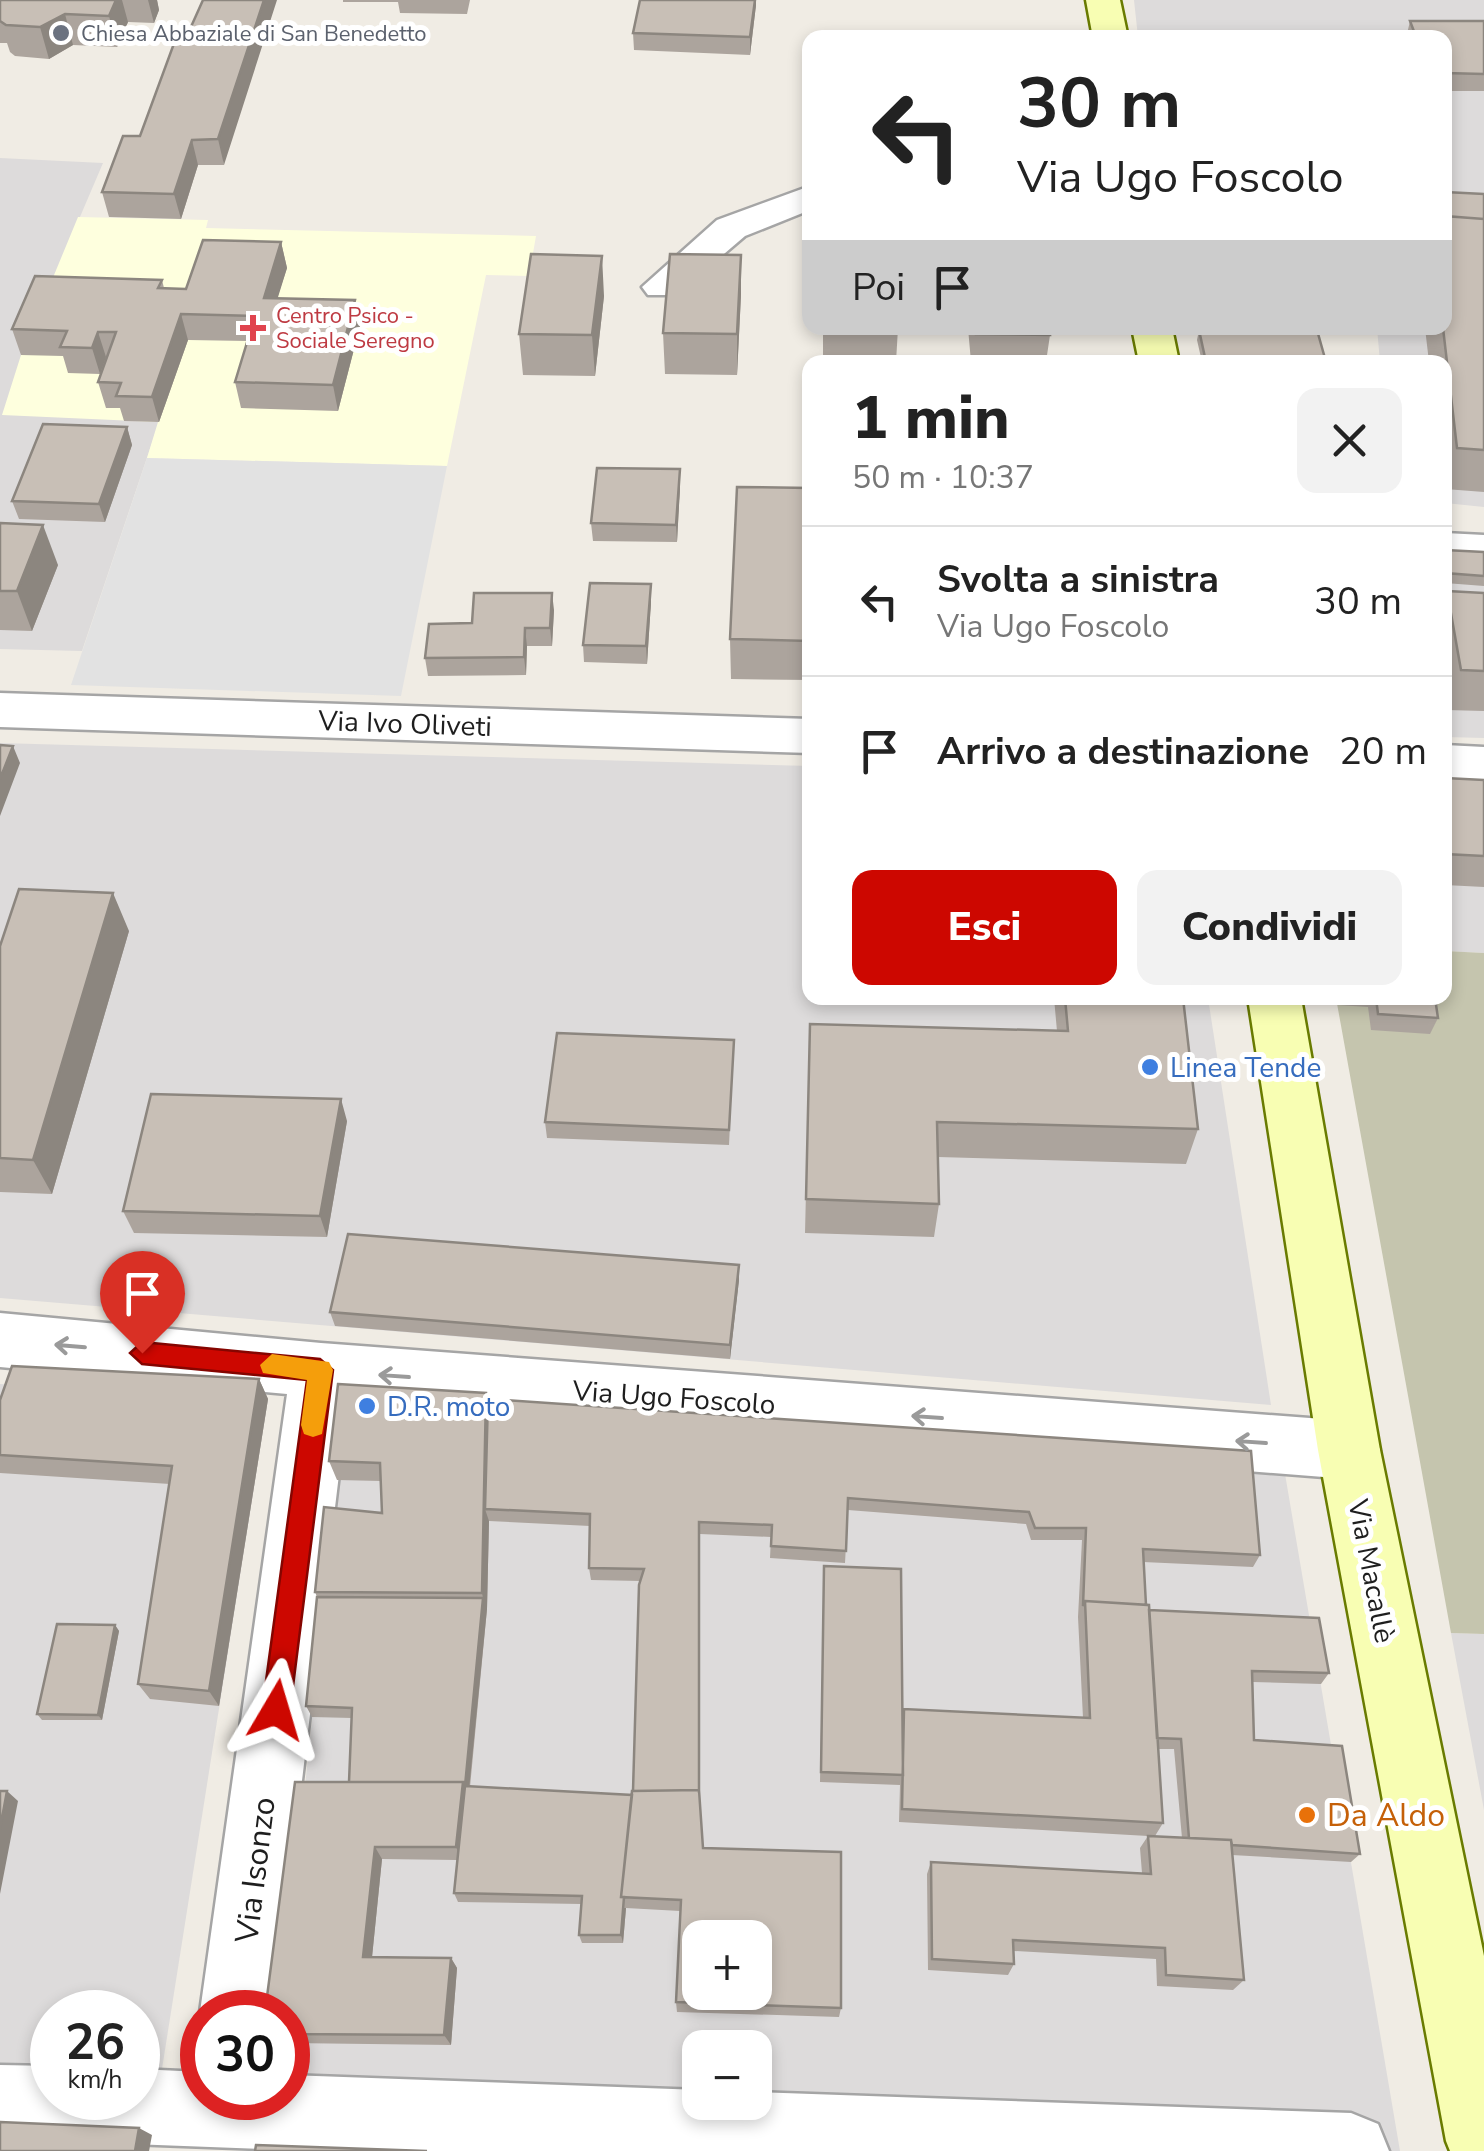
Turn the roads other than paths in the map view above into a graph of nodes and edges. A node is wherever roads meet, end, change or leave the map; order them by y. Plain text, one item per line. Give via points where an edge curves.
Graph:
1 (1104, 0) edge
2 (1110, 30) edge
3 (802, 200) edge
4 (662, 288) edge
5 (1452, 548) edge
6 (1484, 550) edge
7 (0, 710) edge
8 (802, 736) edge
9 (1452, 763) edge
10 (1484, 765) edge
11 (1275, 1005) edge
12 (0, 1340) edge
13 (320, 1370) junction
14 (1348, 1450) junction
15 (240, 1990) edge
16 (0, 2102) edge
17 (180, 2117) edge
18 (223, 2120) edge
19 (1484, 2141) edge
20 (1351, 2151) edge

1 - 2 street
3 - 4 street via 731,228
5 - 6 street
7 - 8 street, Via Ivo Oliveti
9 - 10 street
11 - 14 street, Via Macallè
13 -> 12 street, Via Ugo Foscolo
14 -> 13 street, Via Ugo Foscolo
13 - 15 street, Via Isonzo
14 - 19 street, Via Macallè
16 - 17 street
18 - 20 street

